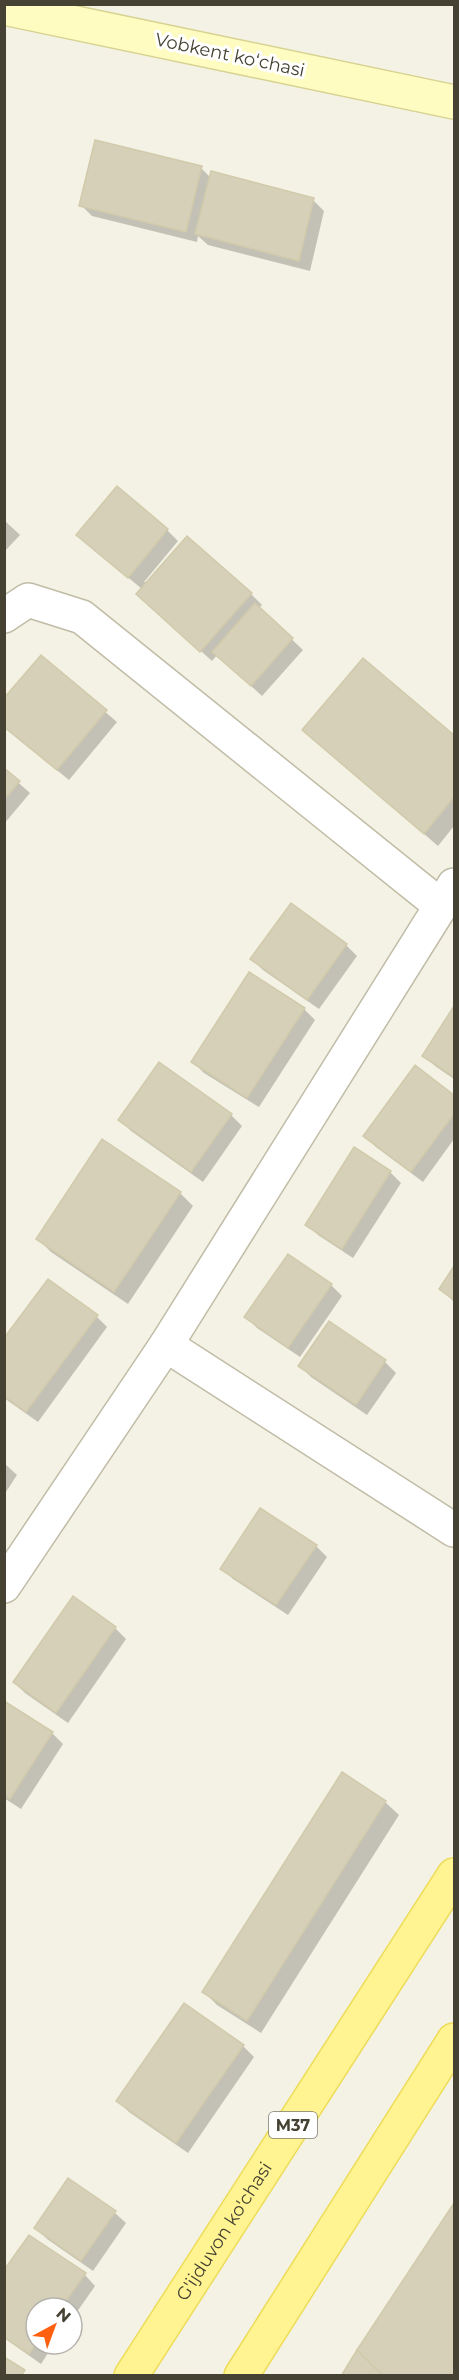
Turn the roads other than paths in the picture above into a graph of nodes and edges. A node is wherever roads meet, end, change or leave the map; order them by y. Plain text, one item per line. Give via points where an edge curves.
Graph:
1 (4, 8) edge
2 (454, 102) edge
3 (4, 616) edge
4 (448, 895) edge
5 (166, 1345) junction
6 (454, 1530) edge
7 (4, 1586) edge
8 (454, 1875) edge
9 (454, 2040) edge
10 (130, 2376) edge
11 (241, 2376) edge

1 - 2 main road, Vobkent koʻchasi
3 - 4 street via 28,600 82,617
4 - 5 street
5 - 6 street
5 - 7 street
8 - 10 main road, G'ijduvon ko'chasi / M37
9 - 11 main road

